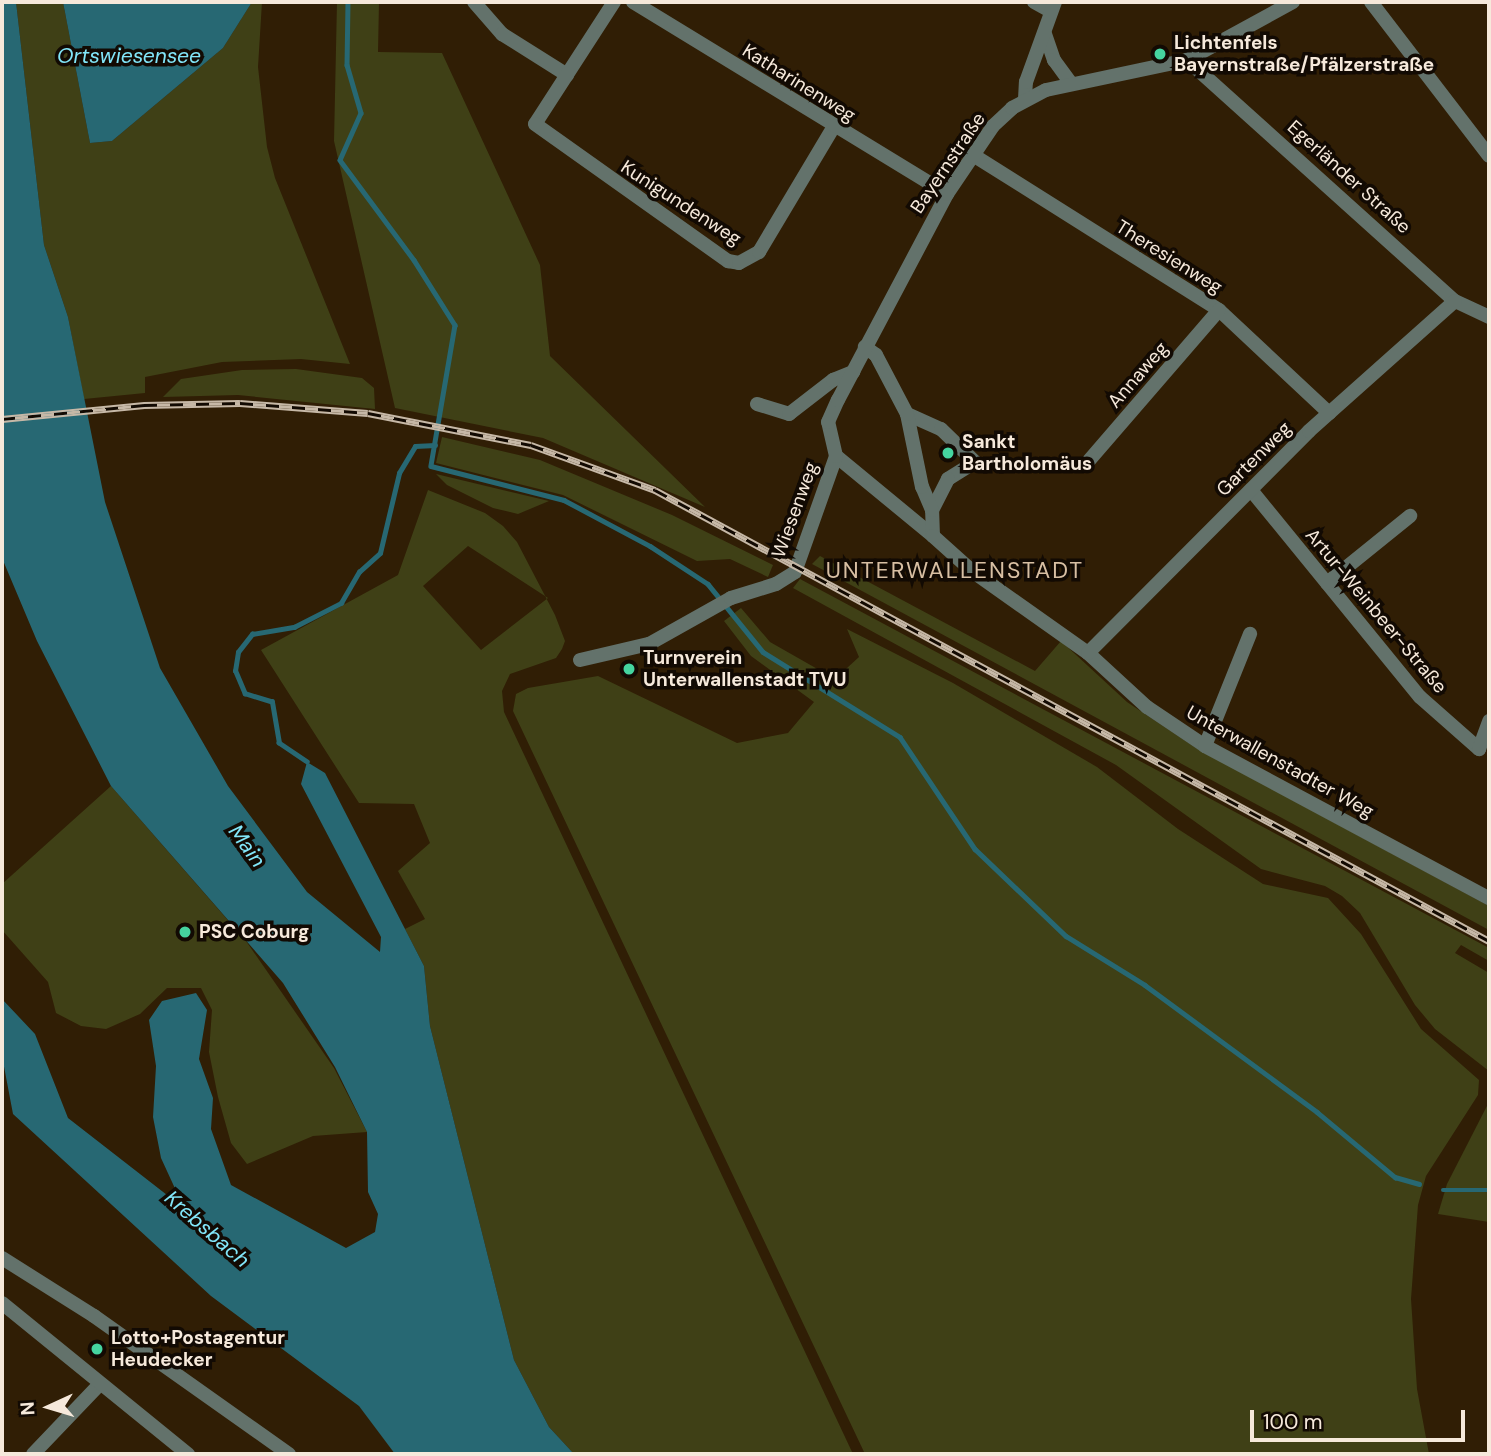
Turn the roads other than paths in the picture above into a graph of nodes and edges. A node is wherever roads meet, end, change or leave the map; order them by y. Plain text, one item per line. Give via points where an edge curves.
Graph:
1 (474, 2) edge
2 (614, 2) edge
3 (633, 2) edge
4 (1034, 2) edge
5 (1293, 2) edge
6 (1371, 2) edge
7 (1052, 6) edge
8 (1045, 34) junction
9 (1187, 60) junction
10 (567, 75) junction
11 (1071, 83) junction
12 (1025, 99) junction
13 (833, 128) junction
14 (973, 155) junction
15 (1489, 156) edge
16 (947, 194) junction
17 (1455, 301) junction
18 (1219, 310) junction
19 (1489, 317) edge
20 (866, 347) junction
21 (853, 372) junction
22 (838, 400) joint
23 (757, 404) dead end
24 (908, 414) junction
25 (1329, 414) junction
26 (836, 456) junction
27 (1086, 464) dead end
28 (1251, 489) junction
29 (932, 509) junction
30 (1410, 516) dead end
31 (933, 536) junction
32 (1327, 583) junction
33 (1250, 634) dead end
34 (1088, 653) junction
35 (580, 660) dead end
36 (1489, 721) edge
37 (1205, 746) junction
38 (1489, 898) edge
39 (2, 1258) edge
40 (2, 1303) edge
41 (100, 1384) junction
42 (33, 1454) edge
43 (188, 1454) edge
44 (289, 1454) edge

1 - 10 street via 502,34
2 - 10 street
3 - 13 street, Katharinenweg
4 - 7 street
5 - 9 street, Bayernstraße
6 - 15 street
7 - 8 street
8 - 11 street via 1054,60
8 - 12 street via 1026,82
9 - 11 street, Bayernstraße
9 - 17 street, Egerländer Straße
10 - 13 street, Kunigundenweg via 535,124 728,261 739,263 759,252
11 - 12 street, Bayernstraße
12 - 14 street, Bayernstraße via 993,125
13 - 16 street, Katharinenweg
14 - 16 street, Bayernstraße
14 - 18 street, Theresienweg
16 - 20 street, Bayernstraße
17 - 19 street, Egerländer Straße
17 - 25 street, Gartenweg
18 - 25 street, Theresienweg
18 - 27 street, Annaweg
20 - 21 street, Bayernstraße
20 - 24 street via 876,355
21 - 22 street, Bayernstraße
21 - 23 street via 833,380 789,414
22 - 26 street, Wiesenweg via 828,422
24 - 29 street via 922,487
24 - 29 street via 941,429 975,462 948,479
25 - 28 street, Gartenweg
26 - 31 street, Unterwallenstadter Weg
26 - 35 street, Wiesenweg via 794,572 776,584 732,598 649,644
28 - 32 street, Artur-Weinbeer-Straße
28 - 34 street, Gartenweg
29 - 31 street
30 - 32 street
31 - 34 street, Unterwallenstadter Weg via 972,571
32 - 36 street, Artur-Weinbeer-Straße via 1420,697 1479,749
33 - 37 street
34 - 37 street, Unterwallenstadter Weg via 1147,707
37 - 38 street, Unterwallenstadter Weg
39 - 44 street via 94,1316
40 - 41 street
41 - 42 street
41 - 43 street

